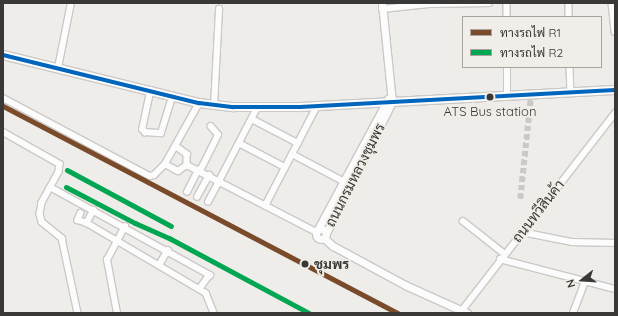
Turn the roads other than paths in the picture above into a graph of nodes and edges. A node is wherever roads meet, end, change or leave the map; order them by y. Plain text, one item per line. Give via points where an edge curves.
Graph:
1 (71, 3) edge
2 (489, 3) edge
3 (507, 3) edge
4 (569, 3) edge
5 (612, 3) edge
6 (382, 6) edge
7 (219, 9) dead end
8 (507, 16) edge
9 (569, 16) edge
10 (615, 32) edge
11 (3, 55) edge
12 (58, 68) junction
13 (507, 68) edge
14 (570, 68) edge
15 (151, 90) junction
16 (615, 90) edge
17 (571, 92) junction
18 (172, 96) junction
19 (507, 96) junction
20 (3, 98) edge
21 (389, 100) junction
22 (199, 103) junction
23 (214, 106) junction
24 (317, 106) junction
25 (257, 108) junction
26 (615, 112) edge
27 (252, 119) junction
28 (211, 127) dead end
29 (3, 132) edge
30 (239, 143) junction
31 (298, 143) junction
32 (176, 146) junction
33 (292, 154) junction
34 (165, 164) junction
35 (187, 165) junction
36 (285, 168) junction
37 (199, 171) junction
38 (208, 175) junction
39 (219, 181) junction
40 (347, 183) junction
41 (50, 187) junction
42 (187, 192) dead end
43 (197, 197) dead end
44 (208, 202) dead end
45 (265, 206) junction
46 (94, 210) junction
47 (81, 213) dead end
48 (463, 221) dead end
49 (87, 223) junction
50 (125, 226) junction
51 (317, 231) junction
52 (522, 232) junction
53 (325, 235) junction
54 (118, 240) junction
55 (615, 243) edge
56 (168, 250) junction
57 (505, 254) junction
58 (500, 260) junction
59 (159, 265) junction
60 (585, 281) junction
61 (200, 289) junction
62 (615, 289) edge
63 (463, 312) edge
64 (78, 313) edge
65 (117, 313) edge
66 (214, 313) edge
67 (573, 313) edge

1 - 12 street
2 - 6 street
3 - 8 street
4 - 9 street
5 - 10 street
6 - 21 street
7 - 23 street
11 - 12 main road
12 - 15 main road
13 - 19 street
14 - 17 street
15 - 18 main road
15 - 18 street via 143,129 145,132 161,134
16 - 17 main road
17 - 19 main road
18 - 22 main road
19 - 21 main road
20 - 34 street via 150,176
21 - 24 main road
21 - 40 street, ถนนกรมหลวงชุมพร
22 - 23 main road
22 - 32 street
23 - 25 main road
24 - 25 main road
24 - 31 street
25 - 27 street
26 - 52 street, ถนนทวีสินค้า
27 - 30 street
27 - 31 street
28 - 37 street via 218,136
29 - 41 street via 58,160 60,169
30 - 36 street
30 - 39 street
31 - 33 street
32 - 34 street
32 - 35 street via 187,154
33 - 36 street
33 - 40 street
34 - 35 street via 178,170
35 - 37 street
36 - 45 street
37 - 38 street
37 - 42 street
38 - 39 street
38 - 43 street
39 - 44 street
39 - 45 street
40 - 51 street, ถนนกรมหลวงชุมพร
40 - 53 street, ถนนกรมหลวงชุมพร
41 - 46 street
41 - 64 street via 42,203 41,218 62,238
45 - 51 street
46 - 49 street
46 - 50 street
47 - 49 street via 78,220
48 - 57 street
49 - 54 street
50 - 54 street
50 - 56 street
51 - 53 street via 322,229
52 - 55 street via 572,242
52 - 57 street, ถนนทวีสินค้า
53 - 63 street via 333,246 405,285
54 - 59 street
54 - 65 street via 107,260
56 - 59 street
56 - 61 street via 210,275
57 - 58 street, ถนนทวีสินค้า
58 - 60 street
58 - 63 street, ถนนทวีสินค้า
59 - 61 street
60 - 62 street
60 - 67 street
61 - 66 street via 209,296

